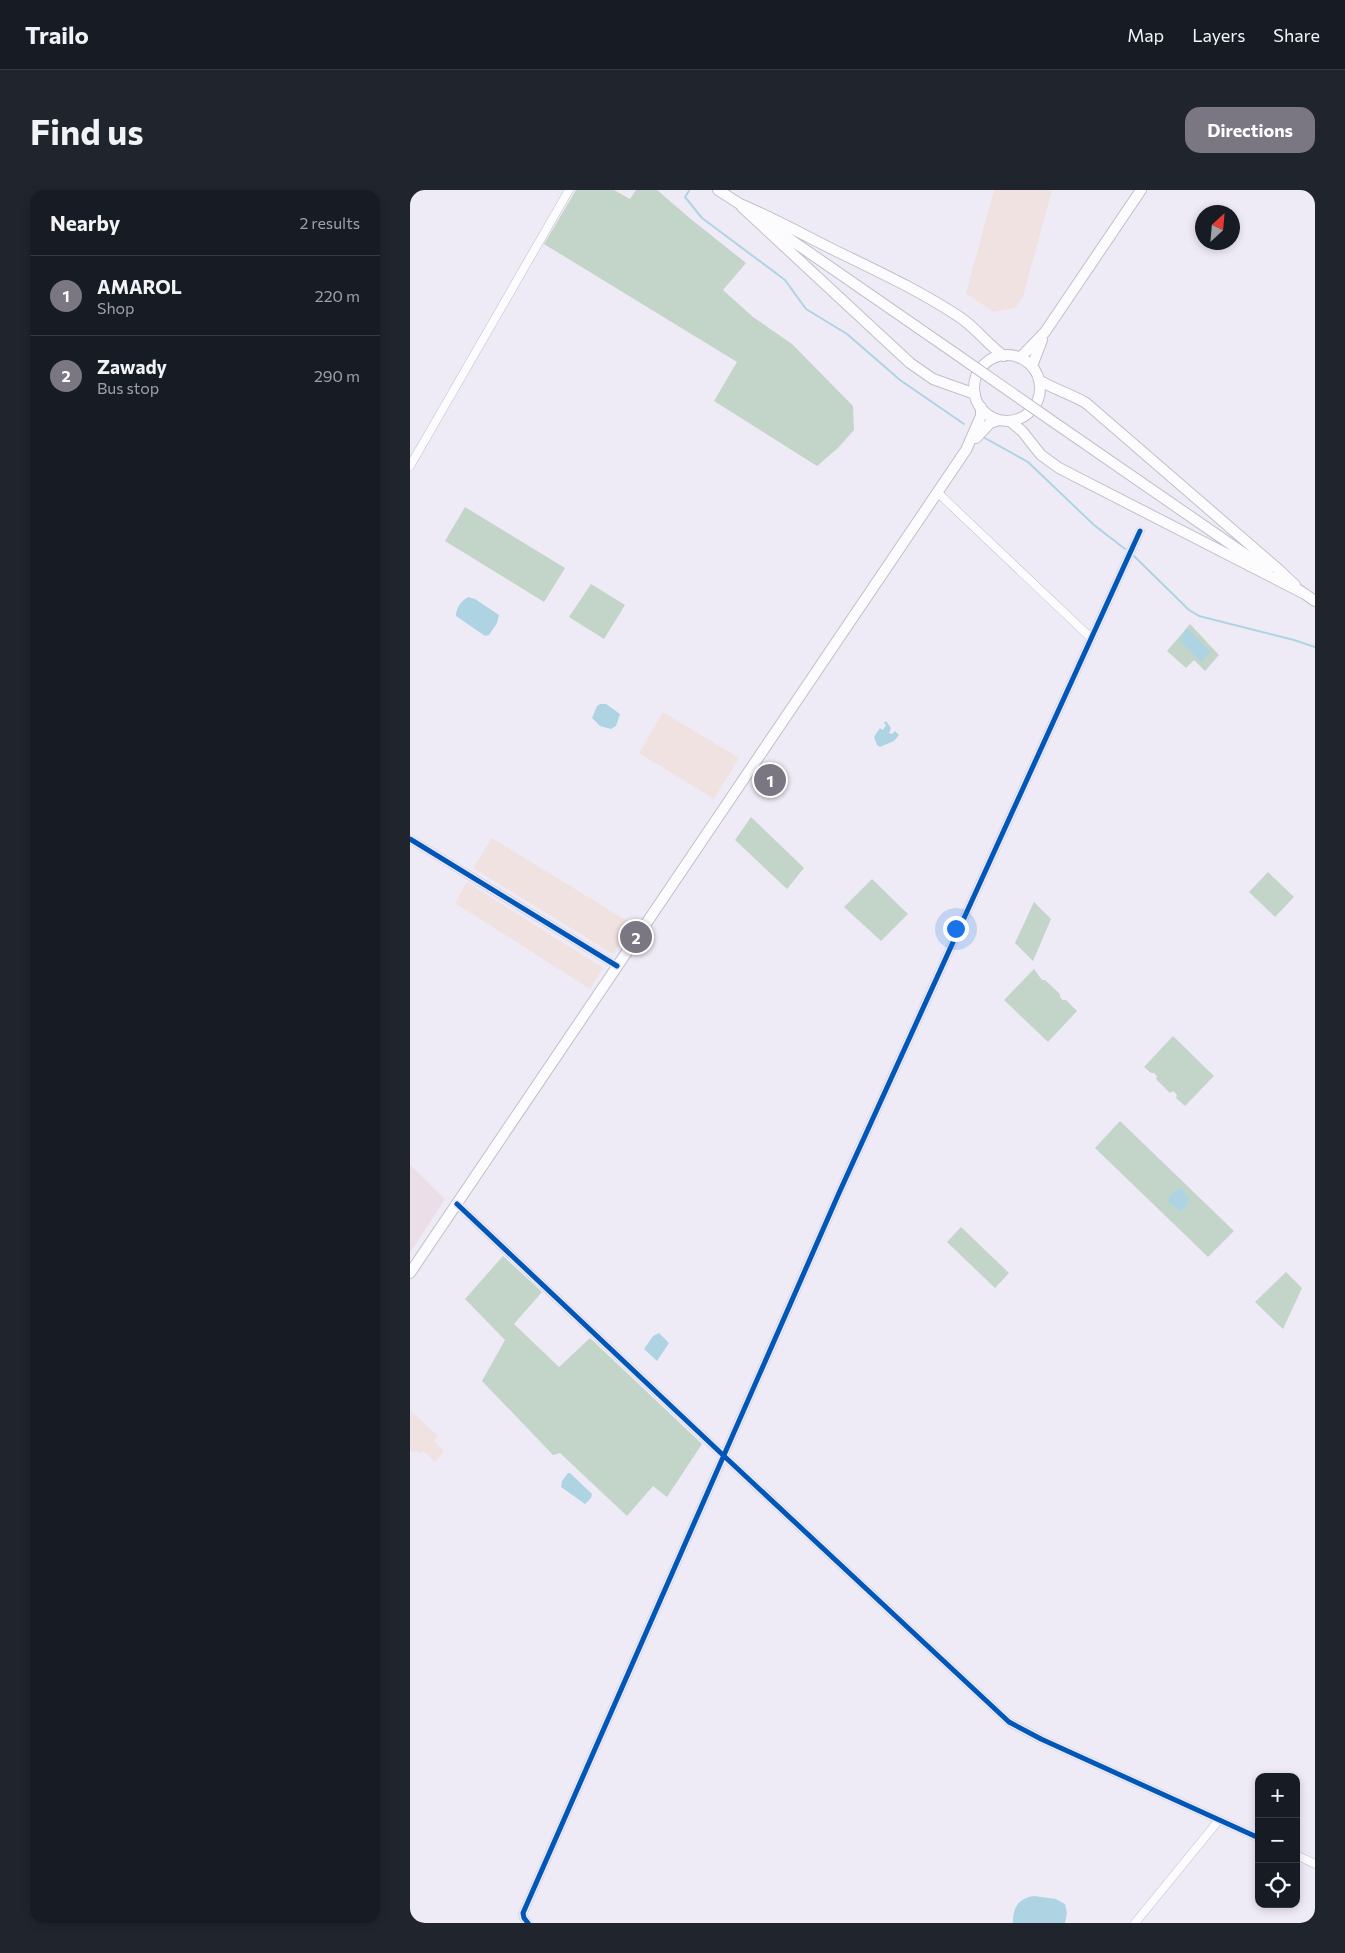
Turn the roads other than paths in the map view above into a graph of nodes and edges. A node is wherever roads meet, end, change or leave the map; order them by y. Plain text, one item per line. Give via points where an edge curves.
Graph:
1 (568, 190) edge
2 (718, 190) edge
3 (1141, 190) edge
4 (738, 203) junction
5 (1045, 332) junction
6 (1004, 356) junction
7 (1020, 358) junction
8 (1032, 366) junction
9 (1039, 380) junction
10 (975, 394) junction
11 (981, 407) junction
12 (1005, 420) junction
13 (966, 450) junction
14 (410, 466) edge
15 (937, 492) junction
16 (1140, 531) dead end
17 (1303, 593) junction
18 (1315, 602) edge
19 (1091, 638) junction
20 (410, 839) edge
21 (616, 966) junction
22 (457, 1204) junction
23 (410, 1273) edge
24 (724, 1456) junction
25 (1219, 1820) junction
26 (1255, 1836) edge
27 (1300, 1857) edge
28 (1315, 1864) edge
29 (528, 1923) edge
30 (1135, 1923) edge

1 - 14 street
2 - 4 main road
3 - 5 main road
4 - 6 main road via 895,279 978,330
4 - 10 main road via 910,363 933,379
4 - 17 main road, bridge
5 - 7 main road
5 - 8 main road
6 - 7 main road
6 - 10 main road via 993,358 978,373
7 - 8 main road
8 - 9 main road
9 - 12 main road via 1039,396 1026,415
9 - 17 main road via 1086,403
10 - 11 main road
11 - 12 main road via 989,415
11 - 13 main road via 978,426
12 - 13 main road via 990,423
12 - 17 main road via 1059,468
13 - 15 main road
15 - 19 street
15 - 21 main road
16 - 19 street
17 - 18 main road
19 - 24 street via 913,1028
20 - 21 street
21 - 22 main road
22 - 23 main road
22 - 24 street
24 - 25 street via 1009,1722
24 - 29 street via 523,1913
25 - 26 street
25 - 30 street
27 - 28 street

